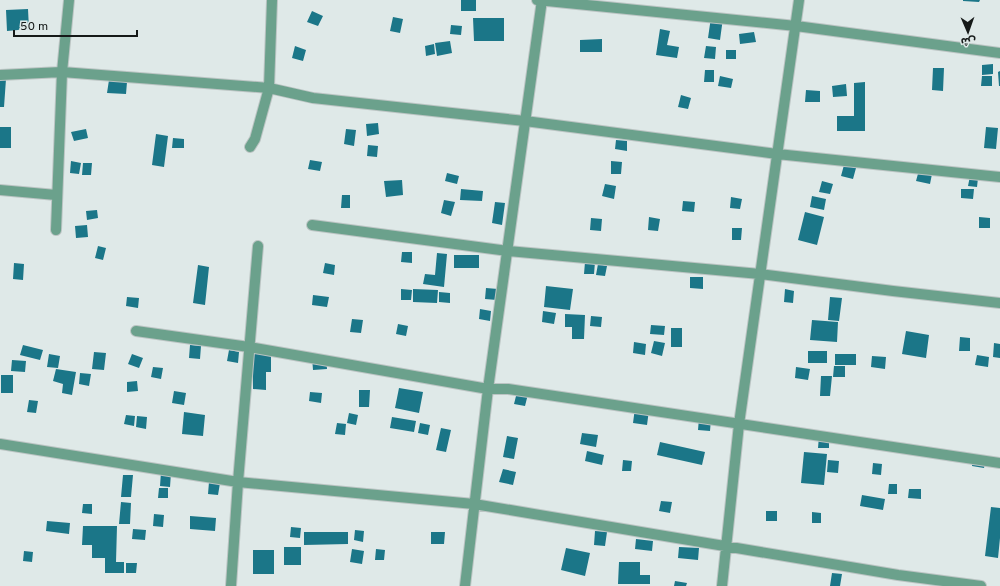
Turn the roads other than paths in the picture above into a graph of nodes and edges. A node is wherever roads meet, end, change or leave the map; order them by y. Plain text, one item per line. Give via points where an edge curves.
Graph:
1 (69, 0) edge
2 (272, 0) edge
3 (540, 0) edge
4 (799, 0) edge
5 (796, 26) junction
6 (1000, 54) edge
7 (62, 72) junction
8 (0, 75) edge
9 (268, 88) junction
10 (525, 121) junction
11 (250, 147) dead end
12 (777, 154) junction
13 (1000, 177) edge
14 (0, 190) edge
15 (56, 195) junction
16 (312, 225) dead end
17 (56, 230) dead end
18 (258, 246) dead end
19 (508, 251) junction
20 (760, 274) junction
21 (1000, 303) edge
22 (136, 331) dead end
23 (249, 347) junction
24 (488, 389) junction
25 (739, 424) junction
26 (0, 444) edge
27 (1000, 463) edge
28 (238, 482) junction
29 (474, 504) junction
30 (726, 546) junction
31 (231, 586) edge
32 (465, 586) edge
33 (722, 586) edge
34 (981, 586) edge

1 - 7 street
2 - 9 street
3 - 5 street
3 - 10 street
4 - 5 street
5 - 6 street
5 - 12 street
7 - 8 street
7 - 9 street
7 - 15 street
9 - 10 street via 313,98
9 - 11 street via 255,139
10 - 12 street
10 - 19 street
12 - 13 street
12 - 20 street
14 - 15 street
15 - 17 street
16 - 19 street
18 - 23 street
19 - 20 street
19 - 24 street
20 - 21 street
20 - 25 street
22 - 23 street
23 - 24 street
23 - 28 street
24 - 25 street via 508,389
24 - 29 street
25 - 27 street
25 - 30 street
26 - 28 street
28 - 29 street
28 - 31 street
29 - 30 street
29 - 32 street
30 - 33 street
30 - 34 street

